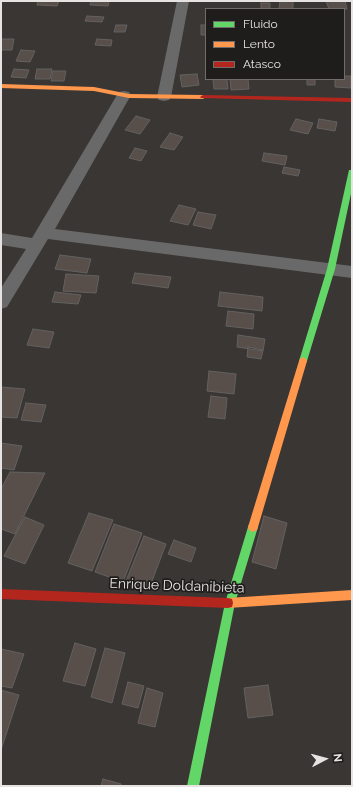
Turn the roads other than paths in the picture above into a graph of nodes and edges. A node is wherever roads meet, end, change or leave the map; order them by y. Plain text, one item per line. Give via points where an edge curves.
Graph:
1 (183, 1) edge
2 (1, 86) edge
3 (124, 95) junction
4 (164, 97) junction
5 (352, 100) edge
6 (352, 172) edge
7 (1, 239) edge
8 (41, 239) junction
9 (331, 269) junction
10 (352, 272) edge
11 (1, 302) edge
12 (1, 594) edge
13 (352, 595) edge
14 (230, 604) junction
15 (193, 786) edge

1 - 4 street
2 - 3 street via 94,89
3 - 4 street
3 - 8 street
4 - 5 street
6 - 9 street
7 - 8 street
8 - 9 street
8 - 11 street
9 - 10 street
9 - 14 street
12 - 14 street, Enrique Doldanibieta
13 - 14 street, Enrique Doldanibieta
14 - 15 street

